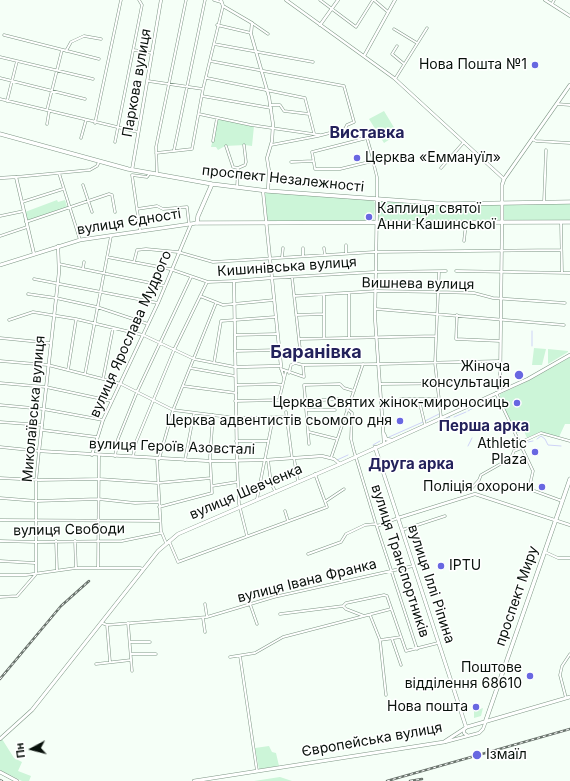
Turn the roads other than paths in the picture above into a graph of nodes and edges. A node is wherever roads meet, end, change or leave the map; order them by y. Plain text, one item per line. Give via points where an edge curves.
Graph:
1 (121, 0) edge
2 (139, 0) edge
3 (161, 0) edge
4 (186, 0) edge
5 (205, 0) edge
6 (214, 0) edge
7 (286, 0) edge
8 (320, 0) edge
9 (338, 0) edge
10 (373, 0) edge
11 (395, 0) edge
12 (545, 0) edge
13 (554, 0) edge
14 (221, 1) edge
15 (552, 4) junction
16 (223, 6) junction
17 (332, 9) junction
18 (388, 12) junction
19 (570, 16) edge
20 (252, 23) junction
21 (217, 25) junction
22 (320, 25) junction
23 (257, 27) junction
24 (427, 28) dead end
25 (394, 29) dead end
26 (251, 32) junction
27 (268, 34) dead end
28 (4, 36) dead end
29 (101, 39) dead end
30 (417, 43) junction
31 (214, 44) junction
32 (398, 46) dead end
33 (62, 50) junction
34 (134, 50) junction
35 (66, 51) junction
36 (256, 51) junction
37 (153, 53) junction
38 (364, 56) junction
39 (0, 57) edge
40 (99, 59) dead end
41 (17, 61) junction
42 (210, 61) junction
43 (313, 62) dead end
44 (404, 64) junction
45 (57, 71) junction
46 (260, 71) junction
47 (0, 78) edge
48 (207, 78) junction
49 (93, 79) dead end
50 (395, 79) junction
51 (11, 81) junction
52 (148, 81) junction
53 (169, 84) junction
54 (570, 85) edge
55 (187, 87) junction
56 (203, 89) junction
57 (266, 90) junction
58 (52, 91) junction
59 (202, 96) junction
60 (0, 99) edge
61 (85, 99) dead end
62 (7, 101) junction
63 (557, 104) junction
64 (570, 105) edge
65 (271, 107) junction
66 (48, 111) junction
67 (199, 114) junction
68 (309, 114) junction
69 (217, 118) junction
70 (86, 120) junction
71 (95, 123) junction
72 (46, 124) dead end
73 (118, 128) junction
74 (273, 128) junction
75 (345, 129) junction
76 (138, 132) junction
77 (314, 133) junction
78 (0, 134) edge
79 (320, 136) junction
80 (81, 138) dead end
81 (362, 139) junction
82 (532, 139) junction
83 (213, 141) dead end
84 (114, 142) dead end
85 (464, 142) junction
86 (570, 143) edge
87 (244, 145) dead end
88 (271, 145) junction
89 (226, 146) dead end
90 (174, 150) junction
91 (546, 150) dead end
92 (156, 153) junction
93 (313, 161) junction
94 (373, 161) junction
95 (99, 162) junction
96 (291, 162) dead end
97 (238, 168) junction
98 (442, 168) dead end
99 (132, 170) junction
100 (509, 172) junction
101 (150, 173) junction
102 (498, 173) junction
103 (59, 174) junction
104 (157, 174) junction
105 (16, 177) junction
106 (0, 178) edge
107 (504, 179) junction
108 (212, 184) junction
109 (83, 185) dead end
110 (237, 187) junction
111 (502, 187) junction
112 (63, 189) junction
113 (263, 190) junction
114 (268, 191) junction
115 (376, 199) junction
116 (88, 201) junction
117 (22, 202) junction
118 (502, 202) junction
119 (544, 202) junction
120 (570, 202) edge
121 (68, 208) junction
122 (137, 209) junction
123 (24, 211) junction
124 (92, 212) dead end
125 (115, 212) dead end
126 (0, 216) edge
127 (26, 222) junction
128 (561, 222) junction
129 (570, 222) edge
130 (266, 223) junction
131 (377, 223) junction
132 (466, 223) junction
133 (502, 223) junction
134 (190, 224) junction
135 (197, 224) junction
136 (27, 227) junction
137 (140, 230) junction
138 (111, 234) junction
139 (0, 236) edge
140 (80, 240) junction
141 (464, 241) dead end
142 (346, 245) dead end
143 (58, 246) junction
144 (283, 248) dead end
145 (303, 248) dead end
146 (324, 248) dead end
147 (561, 250) junction
148 (180, 252) junction
149 (376, 252) junction
150 (501, 252) junction
151 (346, 253) junction
152 (34, 254) junction
153 (325, 255) junction
154 (303, 256) junction
155 (107, 257) junction
156 (282, 257) junction
157 (269, 258) junction
158 (84, 262) dead end
159 (134, 262) junction
160 (60, 264) junction
161 (0, 265) edge
162 (83, 268) junction
163 (172, 270) junction
164 (446, 271) dead end
165 (456, 271) dead end
166 (376, 272) junction
167 (439, 272) junction
168 (502, 272) junction
169 (104, 273) junction
170 (562, 273) junction
171 (570, 273) edge
172 (191, 277) junction
173 (292, 277) junction
174 (271, 278) junction
175 (34, 279) dead end
176 (234, 281) junction
177 (207, 282) junction
178 (58, 284) junction
179 (166, 286) junction
180 (375, 291) junction
181 (100, 292) junction
182 (438, 292) junction
183 (349, 293) junction
184 (28, 294) dead end
185 (324, 295) junction
186 (200, 296) junction
187 (294, 296) junction
188 (500, 297) junction
189 (56, 298) junction
190 (274, 300) junction
191 (158, 302) junction
192 (216, 303) junction
193 (234, 303) junction
194 (565, 303) dead end
195 (97, 307) junction
196 (375, 309) junction
197 (324, 314) junction
198 (437, 314) junction
199 (296, 315) junction
200 (457, 315) junction
201 (53, 316) junction
202 (276, 317) junction
203 (76, 319) junction
204 (235, 319) junction
205 (500, 319) junction
206 (9, 320) dead end
207 (94, 324) junction
208 (148, 324) junction
209 (564, 325) dead end
210 (113, 328) junction
211 (277, 334) junction
212 (143, 335) junction
213 (235, 335) junction
214 (436, 336) junction
215 (349, 337) junction
216 (376, 337) junction
217 (0, 338) edge
218 (324, 338) junction
219 (299, 339) junction
220 (500, 341) junction
221 (50, 343) junction
222 (161, 343) junction
223 (300, 349) dead end
224 (174, 350) junction
225 (279, 350) junction
226 (235, 351) junction
227 (570, 355) edge
228 (194, 359) junction
229 (0, 361) edge
230 (499, 361) junction
231 (214, 363) junction
232 (435, 363) junction
233 (363, 364) junction
234 (378, 364) junction
235 (48, 365) junction
236 (303, 365) junction
237 (235, 367) junction
238 (190, 368) junction
239 (281, 368) junction
240 (68, 370) junction
241 (286, 371) junction
242 (289, 373) junction
243 (85, 374) junction
244 (235, 376) junction
245 (284, 378) junction
246 (103, 379) junction
247 (0, 383) edge
248 (437, 383) junction
249 (478, 383) dead end
250 (119, 384) junction
251 (380, 384) junction
252 (236, 385) junction
253 (282, 385) junction
254 (183, 386) junction
255 (46, 387) junction
256 (354, 391) junction
257 (137, 392) junction
258 (498, 392) junction
259 (236, 393) junction
260 (338, 399) dead end
261 (400, 399) dead end
262 (419, 400) junction
263 (438, 400) junction
264 (111, 401) junction
265 (154, 401) junction
266 (235, 401) junction
267 (306, 401) junction
268 (0, 405) edge
269 (43, 409) junction
270 (348, 409) junction
271 (173, 410) junction
272 (307, 410) junction
273 (335, 410) dead end
274 (286, 412) dead end
275 (194, 413) junction
276 (213, 415) junction
277 (287, 417) junction
278 (236, 418) junction
279 (273, 418) junction
280 (441, 418) junction
281 (103, 420) junction
282 (0, 422) edge
283 (42, 425) junction
284 (425, 425) junction
285 (42, 430) junction
286 (309, 432) junction
287 (384, 434) junction
288 (97, 437) junction
289 (337, 439) junction
290 (393, 439) junction
291 (236, 441) junction
292 (268, 441) junction
293 (570, 441) edge
294 (384, 443) junction
295 (519, 443) junction
296 (309, 444) dead end
297 (0, 447) edge
298 (375, 447) junction
299 (521, 448) junction
300 (39, 451) junction
301 (367, 451) junction
302 (92, 455) junction
303 (99, 455) junction
304 (115, 456) junction
305 (356, 456) junction
306 (378, 456) junction
307 (132, 457) junction
308 (293, 458) junction
309 (331, 458) junction
310 (158, 459) junction
311 (185, 460) junction
312 (266, 460) junction
313 (210, 461) junction
314 (237, 461) junction
315 (340, 464) junction
316 (315, 474) junction
317 (0, 478) edge
318 (98, 478) junction
319 (211, 478) junction
320 (570, 479) edge
321 (36, 480) junction
322 (237, 482) junction
323 (298, 482) junction
324 (158, 483) junction
325 (272, 483) dead end
326 (212, 486) junction
327 (273, 487) dead end
328 (344, 489) dead end
329 (470, 490) dead end
330 (276, 492) junction
331 (568, 492) edge
332 (0, 498) edge
333 (98, 499) junction
334 (257, 499) junction
335 (37, 501) junction
336 (326, 501) junction
337 (562, 501) junction
338 (159, 502) junction
339 (159, 507) junction
340 (239, 507) junction
341 (285, 511) dead end
342 (445, 516) dead end
343 (398, 518) junction
344 (0, 520) edge
345 (98, 520) junction
346 (556, 520) junction
347 (37, 521) junction
348 (160, 521) junction
349 (288, 521) junction
350 (376, 525) junction
351 (570, 525) edge
352 (402, 530) junction
353 (161, 533) junction
354 (247, 536) junction
355 (98, 540) junction
356 (0, 541) edge
357 (56, 541) junction
358 (75, 541) junction
359 (36, 542) junction
360 (167, 542) junction
361 (544, 552) junction
362 (308, 554) dead end
363 (570, 558) edge
364 (0, 561) edge
365 (35, 563) junction
366 (413, 566) junction
367 (98, 567) junction
368 (76, 568) junction
369 (144, 569) junction
370 (57, 570) junction
371 (392, 570) junction
372 (36, 574) junction
373 (0, 576) edge
374 (0, 597) edge
375 (205, 604) dead end
376 (250, 604) junction
377 (343, 606) junction
378 (391, 609) junction
379 (280, 614) dead end
380 (370, 615) junction
381 (365, 616) junction
382 (207, 617) junction
383 (203, 618) junction
384 (102, 623) junction
385 (128, 623) junction
386 (257, 624) dead end
387 (107, 625) junction
388 (205, 632) dead end
389 (401, 637) junction
390 (392, 639) junction
391 (380, 640) junction
392 (130, 642) junction
393 (150, 642) dead end
394 (438, 643) junction
395 (417, 649) junction
396 (131, 654) junction
397 (156, 654) dead end
398 (570, 654) edge
399 (240, 656) junction
400 (230, 657) dead end
401 (131, 660) junction
402 (110, 662) junction
403 (96, 664) dead end
404 (401, 665) dead end
405 (132, 671) dead end
406 (386, 695) dead end
407 (568, 697) edge
408 (486, 720) junction
409 (475, 724) junction
410 (465, 728) junction
411 (480, 732) junction
412 (470, 736) junction
413 (454, 738) junction
414 (0, 739) edge
415 (257, 771) junction
416 (0, 772) edge
417 (15, 781) edge
418 (194, 781) edge

1 - 71 street
2 - 34 street via 142,6
3 - 37 street, Паркова вулиця
4 - 53 street
5 - 55 street
6 - 14 street
7 - 22 street
8 - 17 street
9 - 17 street
10 - 17 street via 356,27
10 - 18 street
11 - 18 street
12 - 15 street
13 - 15 street
14 - 16 street
15 - 19 street
16 - 20 street
16 - 21 street
17 - 22 street
18 - 38 street
20 - 23 street
20 - 26 street
21 - 26 street
21 - 31 street
22 - 38 street
23 - 26 street
23 - 27 street
24 - 30 street
25 - 30 street
26 - 36 street
28 - 33 street
29 - 35 street via 84,36 73,40
30 - 44 street
31 - 36 street
31 - 42 street
32 - 44 street via 392,54
33 - 35 street
33 - 45 street
34 - 37 street
34 - 73 street
35 - 40 street
36 - 43 street
36 - 46 street
37 - 52 street, Паркова вулиця
38 - 50 street
39 - 41 street
41 - 45 street
41 - 51 street
42 - 46 street
42 - 48 street
44 - 50 street
45 - 49 street
45 - 58 street
46 - 57 street
46 - 75 street via 344,86 354,122
47 - 51 street
48 - 56 street
48 - 57 street
50 - 85 street
51 - 58 street
51 - 62 street
52 - 53 street
52 - 76 street, Паркова вулиця
53 - 55 street
53 - 92 street
54 - 63 main road
55 - 56 street
55 - 90 street
56 - 59 street
57 - 65 street
57 - 68 street via 305,98
58 - 61 street
58 - 66 street
59 - 65 street
59 - 67 street
60 - 62 street
62 - 66 street
63 - 64 street
63 - 82 main road
65 - 68 street via 280,105 284,111
65 - 74 street
66 - 70 street
66 - 72 street
67 - 69 street
67 - 90 street via 192,149
68 - 77 street
69 - 74 street
69 - 83 street
70 - 71 street
70 - 80 street
71 - 73 street
73 - 76 street
73 - 84 street
74 - 77 street
74 - 88 street
75 - 79 street
75 - 81 street via 355,138
76 - 99 street, Паркова вулиця
77 - 79 street
78 - 95 main road, проспект Незалежності
79 - 88 street
81 - 93 street via 313,150
81 - 94 street via 367,138
82 - 86 street
82 - 100 main road
85 - 98 street
85 - 102 street
87 - 97 street via 246,162
88 - 114 street via 267,158
89 - 97 street via 233,167
90 - 92 street
91 - 119 street
92 - 104 street
93 - 94 street via 314,169 330,170
93 - 96 street
94 - 115 street via 377,179
95 - 99 main road, проспект Незалежності
95 - 103 street via 91,169
97 - 110 street
99 - 101 main road, проспект Незалежності
100 - 102 street via 504,175
100 - 107 main road
101 - 104 main road, проспект Незалежності
101 - 122 street via 146,177 132,175
102 - 107 street
102 - 111 street
103 - 105 street
103 - 112 street
104 - 108 main road, проспект Незалежності
105 - 106 street
105 - 117 street
107 - 111 main road
108 - 110 main road, проспект Незалежності
108 - 135 main road
109 - 116 street
110 - 113 main road, проспект Незалежності
111 - 118 main road
112 - 117 street
112 - 121 street
113 - 114 main road, проспект Незалежності
113 - 130 street
114 - 115 main road, проспект Незалежності
115 - 118 main road, проспект Незалежності via 447,204
115 - 131 street
116 - 121 street
116 - 124 street
116 - 125 street via 112,194
117 - 123 street
118 - 119 main road, проспект Незалежності
118 - 133 main road
119 - 120 main road, проспект Незалежності
121 - 127 street
121 - 140 street
122 - 134 street via 156,206 163,209 187,207
122 - 137 street
123 - 126 street
123 - 127 street
127 - 136 street
128 - 129 main road
128 - 133 main road
128 - 147 street
130 - 131 main road
130 - 135 main road, вулиця Єдності
130 - 157 street
131 - 132 main road
131 - 149 street
132 - 133 main road
132 - 141 street
133 - 150 street
134 - 135 main road, вулиця Єдності
134 - 137 main road, вулиця Єдності
134 - 148 street, вулиця Ярослава Мудрого
136 - 139 street
136 - 152 street
137 - 138 main road, вулиця Єдності
138 - 140 main road, вулиця Єдності
138 - 155 street
140 - 143 main road, вулиця Єдності
142 - 151 street
143 - 152 main road, вулиця Єдності
143 - 160 street, Миколаївська вулиця
144 - 156 street
145 - 154 street
146 - 153 street
147 - 150 street
147 - 170 street
148 - 157 street via 213,262
148 - 159 street via 137,250
148 - 163 street, вулиця Ярослава Мудрого
149 - 150 street
149 - 151 street
149 - 166 street
150 - 168 street
151 - 153 street
152 - 161 main road, вулиця Єдності
153 - 154 street
154 - 156 street
155 - 159 street, Кишинівська вулиця
155 - 169 street
156 - 157 street
157 - 174 street
158 - 162 street
159 - 163 street, Кишинівська вулиця
160 - 162 street
160 - 178 street, Миколаївська вулиця
162 - 169 street
163 - 172 street, Кишинівська вулиця
163 - 179 street, вулиця Ярослава Мудрого
164 - 167 street, Кишинівська вулиця
165 - 168 street
166 - 167 street, Кишинівська вулиця
166 - 173 street, Кишинівська вулиця
166 - 180 street
167 - 182 street
168 - 170 street
168 - 188 street
169 - 179 street
169 - 181 street
170 - 171 street
172 - 177 street, Кишинівська вулиця
172 - 222 street
173 - 174 street, Кишинівська вулиця
173 - 187 street
174 - 176 street, Кишинівська вулиця
174 - 190 street
175 - 178 street
176 - 177 street, Кишинівська вулиця
176 - 193 street
177 - 186 street
178 - 181 street
178 - 189 street, Миколаївська вулиця
179 - 191 street, вулиця Ярослава Мудрого
180 - 182 street, Вишнева вулиця
180 - 183 street, Вишнева вулиця
180 - 196 street
181 - 191 street
181 - 195 street
182 - 188 street, Вишнева вулиця
182 - 198 street
183 - 185 street, Вишнева вулиця
183 - 215 street
184 - 189 street
185 - 187 street, Вишнева вулиця
185 - 197 street
186 - 192 street
186 - 224 street
187 - 199 street
188 - 194 street, Вишнева вулиця
188 - 205 street
189 - 195 street
189 - 201 street, Миколаївська вулиця
190 - 193 street
190 - 202 street
191 - 208 street, вулиця Ярослава Мудрого
192 - 193 street
192 - 228 street
193 - 204 street
195 - 207 street
195 - 208 street
196 - 198 street
196 - 216 street
197 - 199 street
197 - 218 street
198 - 200 street
198 - 214 street
199 - 219 street
200 - 205 street
200 - 220 street via 456,339
201 - 203 street
201 - 206 street via 33,312
201 - 221 street, Миколаївська вулиця
202 - 204 street
202 - 211 street
203 - 207 street
203 - 240 street
204 - 213 street
204 - 231 street via 221,321
205 - 209 street
205 - 220 street
207 - 210 street
207 - 243 street
208 - 212 street, вулиця Ярослава Мудрого
210 - 212 street
210 - 246 street
211 - 213 street
211 - 225 street
212 - 222 street
212 - 250 street, вулиця Ярослава Мудрого
213 - 226 street
214 - 216 street
214 - 232 street
215 - 216 street
215 - 218 street
216 - 234 street
217 - 221 street
218 - 219 street
219 - 223 street
220 - 230 street
221 - 235 street, Миколаївська вулиця
222 - 224 street
222 - 257 street
224 - 228 street
224 - 265 street
225 - 226 street
225 - 239 street
226 - 237 street
227 - 258 main road, вулиця Шевченка
228 - 231 street
228 - 238 street
229 - 235 street
230 - 232 street
230 - 258 street
231 - 237 street
232 - 234 street
232 - 248 street
233 - 234 street
233 - 236 street
233 - 256 street
234 - 251 street
235 - 240 street
235 - 255 street, Миколаївська вулиця
236 - 242 street via 293,364
236 - 242 street via 304,377
237 - 239 street
237 - 244 street
238 - 244 street
238 - 254 street
239 - 241 street
239 - 245 street
240 - 243 street
241 - 242 street
241 - 245 street
243 - 246 street
244 - 252 street
245 - 253 street
246 - 250 street
247 - 255 street
248 - 249 street
248 - 251 street
248 - 263 street
250 - 257 street
250 - 264 street, вулиця Ярослава Мудрого
251 - 287 street
252 - 253 street
252 - 259 street
253 - 266 street via 278,400
254 - 259 street
254 - 271 street
255 - 264 street
255 - 269 street, Миколаївська вулиця
256 - 267 street via 340,384 305,385
256 - 270 street
257 - 265 street
257 - 304 street via 118,439
258 - 280 main road, вулиця Шевченка
258 - 295 street
259 - 266 street
260 - 267 street
261 - 262 street
262 - 263 street
262 - 284 street
263 - 280 street
264 - 281 street, вулиця Ярослава Мудрого
265 - 271 street
265 - 307 street
266 - 278 street
267 - 272 street
268 - 269 street
269 - 281 street
269 - 283 street, Миколаївська вулиця
270 - 289 street
270 - 305 street, вулиця Транспортників via 352,413 351,439
271 - 275 street
271 - 310 street
272 - 273 street
272 - 286 street
274 - 277 street
275 - 276 street
275 - 311 street
276 - 278 street
276 - 313 street
277 - 279 street
277 - 308 street
278 - 279 street
278 - 291 street
279 - 292 street
280 - 284 main road, вулиця Шевченка
281 - 288 street, вулиця Ярослава Мудрого
282 - 283 street
283 - 285 street, Миколаївська вулиця
284 - 290 main road, вулиця Шевченка
285 - 288 street
285 - 300 street, Миколаївська вулиця
286 - 289 street
286 - 296 street
287 - 290 main road via 386,439
287 - 294 street
288 - 302 street, вулиця Ярослава Мудрого
289 - 309 street
290 - 294 main road, вулиця Шевченка
291 - 292 street
291 - 314 street
292 - 312 street
293 - 295 street via 541,433
294 - 298 main road, вулиця Шевченка
295 - 299 street
297 - 300 street, вулиця Героїв Азовсталі
298 - 301 main road, вулиця Шевченка
298 - 306 main road, вулиця Іллі Ріпина
299 - 329 street via 514,452 511,458 481,475
299 - 337 street via 534,473 529,489
300 - 302 street, вулиця Героїв Азовсталі
300 - 321 street, Миколаївська вулиця
301 - 305 main road, вулиця Шевченка
301 - 306 main road via 374,451
302 - 303 street, вулиця Героїв Азовсталі
303 - 304 street, вулиця Героїв Азовсталі
303 - 318 street
304 - 307 street, вулиця Героїв Азовсталі
305 - 315 main road, вулиця Шевченка
305 - 350 street, вулиця Транспортників
306 - 343 main road, вулиця Іллі Ріпина
307 - 310 street, вулиця Героїв Азовсталі
308 - 309 street, вулиця Героїв Азовсталі
308 - 312 street, вулиця Героїв Азовсталі
308 - 323 street
309 - 315 street
310 - 311 street, вулиця Героїв Азовсталі
310 - 324 street
311 - 313 street, вулиця Героїв Азовсталі
312 - 314 street, вулиця Героїв Азовсталі
312 - 325 street
312 - 334 street
313 - 314 street, вулиця Героїв Азовсталі
313 - 319 street
314 - 322 street
315 - 316 main road, вулиця Шевченка
316 - 323 main road, вулиця Шевченка
316 - 336 street
317 - 321 street
318 - 321 street
318 - 324 street
318 - 333 street
319 - 324 street
319 - 326 street
320 - 331 main road, проспект Миру
321 - 335 street, Миколаївська вулиця
322 - 326 street
322 - 340 street
323 - 330 main road, вулиця Шевченка
324 - 338 street
326 - 339 street via 209,495
327 - 330 street
328 - 336 street
330 - 334 main road, вулиця Шевченка
331 - 337 main road, проспект Миру
332 - 335 street
333 - 335 street
333 - 338 street via 135,503
333 - 345 street
334 - 340 main road, вулиця Шевченка
335 - 347 street, Миколаївська вулиця
336 - 349 street via 327,507
337 - 346 main road, проспект Миру
338 - 339 street
339 - 348 street
340 - 354 street
340 - 360 main road, вулиця Шевченка via 185,530
341 - 349 street
342 - 352 street
343 - 346 street via 476,494
343 - 350 street
343 - 352 main road, вулиця Іллі Ріпина
344 - 347 street
345 - 347 street
345 - 348 street
345 - 355 street
346 - 351 street
346 - 361 main road, проспект Миру
347 - 359 street, Миколаївська вулиця
348 - 353 street
349 - 354 street
350 - 362 street via 365,525 346,534 339,543
350 - 371 street, вулиця Транспортників
352 - 366 main road, вулиця Іллі Ріпина
353 - 355 street, вулиця Свободи via 122,540
353 - 360 street
354 - 360 street via 178,562
355 - 358 street, вулиця Свободи
355 - 367 street
356 - 359 street, вулиця Свободи
357 - 358 street, вулиця Свободи
357 - 359 street, вулиця Свободи
357 - 370 street
358 - 368 street
359 - 365 street, Миколаївська вулиця
360 - 369 main road, вулиця Шевченка
361 - 363 street via 558,558
361 - 408 main road, проспект Миру
364 - 365 street
365 - 372 street, Миколаївська вулиця
366 - 371 street, вулиця Івана Франка
366 - 394 main road, вулиця Іллі Ріпина
367 - 368 street
367 - 369 street
368 - 370 street
369 - 384 main road, вулиця Шевченка
370 - 372 street
371 - 376 street, вулиця Івана Франка
371 - 395 street, вулиця Транспортників
372 - 373 street
372 - 374 street via 17,596
375 - 382 street
376 - 382 street, вулиця Івана Франка
376 - 386 street
377 - 378 street via 346,603 386,596
377 - 379 street
377 - 381 street
378 - 380 street
378 - 389 street
380 - 381 street
380 - 391 street
381 - 399 street via 283,637 255,653
382 - 383 street, вулиця Івана Франка
383 - 385 street, вулиця Івана Франка
383 - 388 street
384 - 387 street, вулиця Івана Франка
384 - 414 main road, вулиця Шевченка via 32,710
385 - 387 street, вулиця Івана Франка
385 - 392 street
387 - 402 street
389 - 390 street
389 - 395 street via 406,651
390 - 391 street
390 - 404 street
391 - 406 street
392 - 393 street
392 - 396 street
394 - 395 street
394 - 410 main road, вулиця Іллі Ріпина
396 - 397 street
396 - 401 street
398 - 407 street via 562,666 560,675
399 - 400 street
399 - 415 street
401 - 402 street
401 - 405 street
402 - 403 street
407 - 408 main road, Європейська вулиця
408 - 409 main road, Європейська вулиця
408 - 411 street
409 - 410 main road, Європейська вулиця
409 - 411 street via 480,726
410 - 412 street via 465,734
410 - 413 main road, Європейська вулиця
411 - 412 street
412 - 413 street
413 - 415 main road, Європейська вулиця via 444,742
415 - 418 main road, Європейська вулиця
416 - 417 main road

